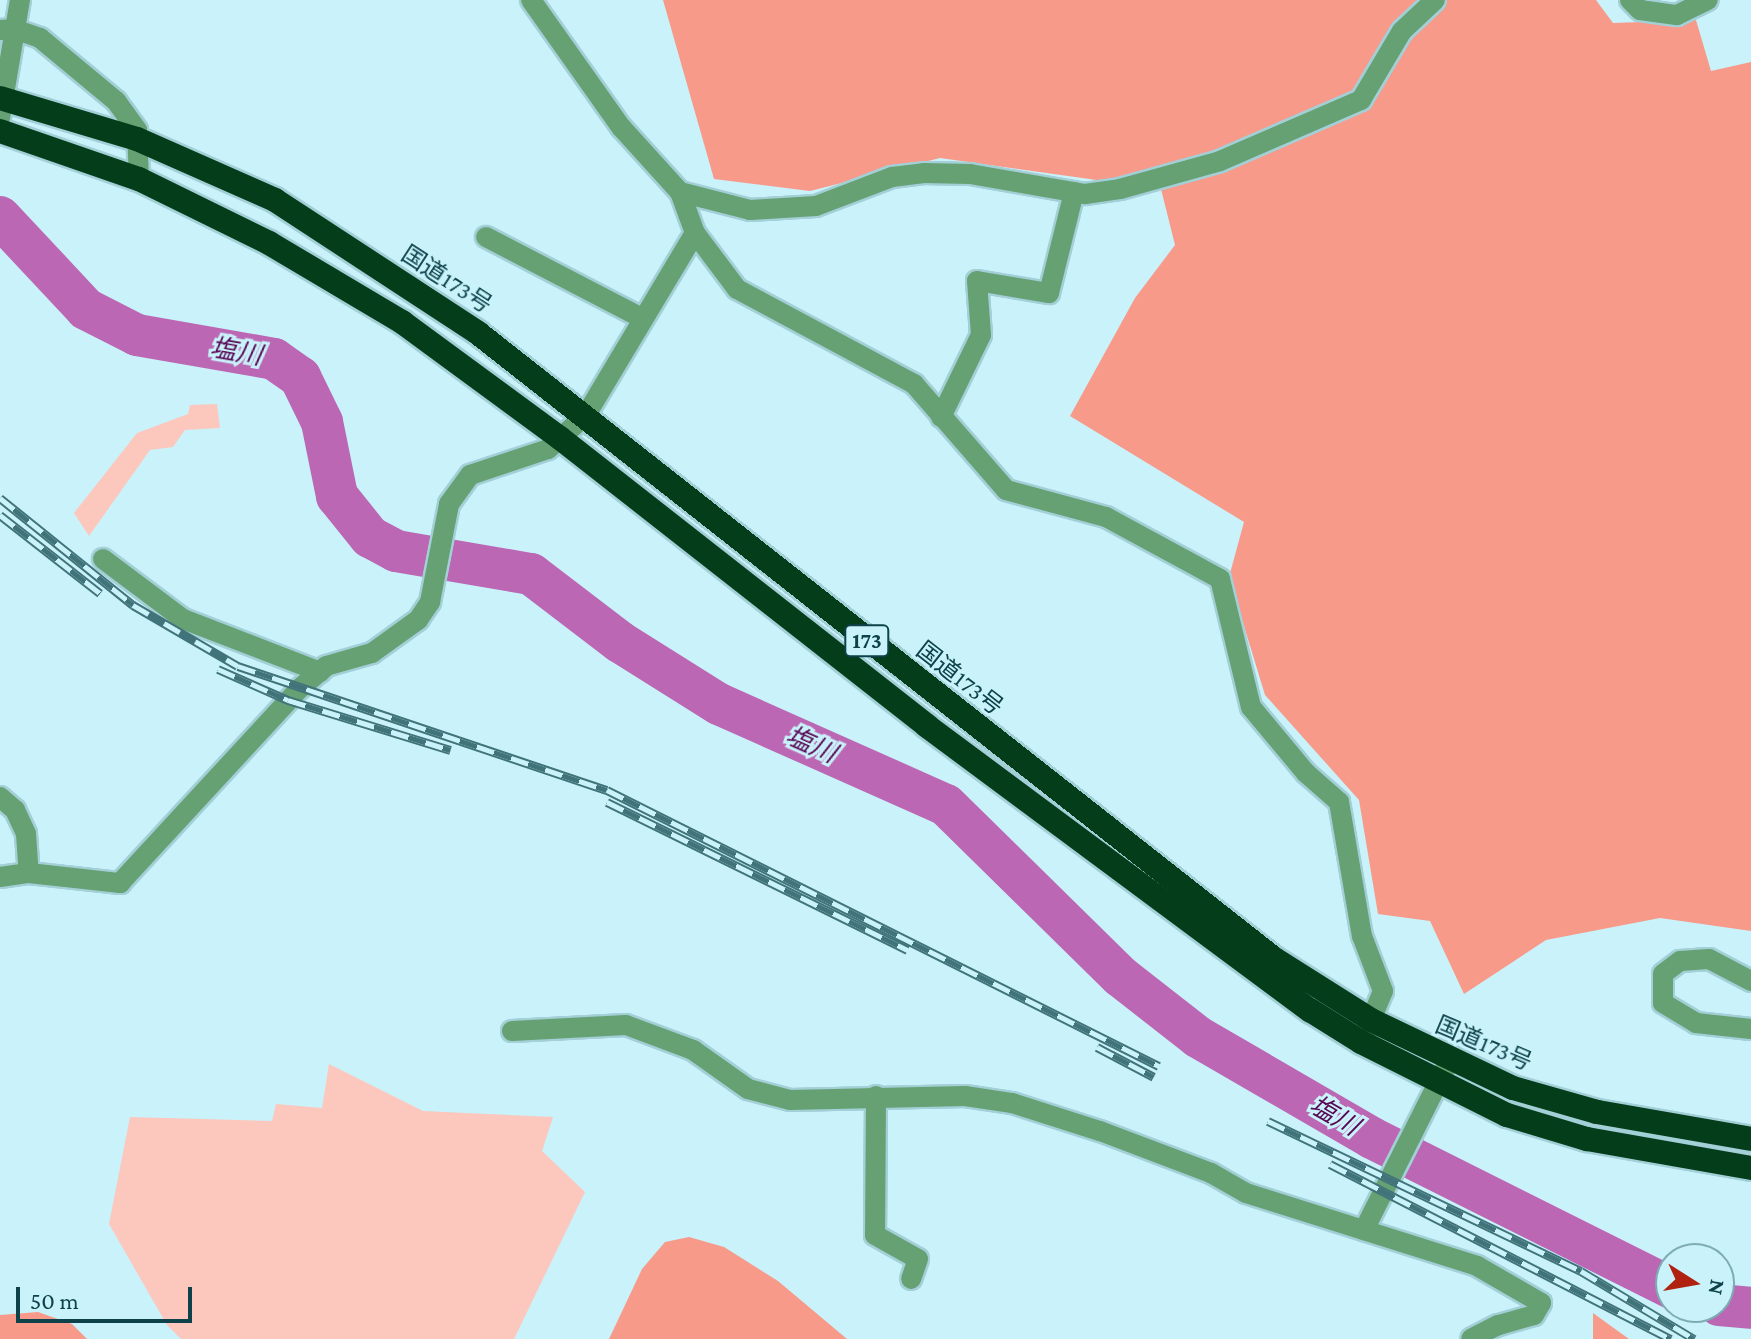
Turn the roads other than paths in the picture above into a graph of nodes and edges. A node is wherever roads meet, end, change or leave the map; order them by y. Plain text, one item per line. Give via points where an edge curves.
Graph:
1 (20, 0) edge
2 (531, 0) edge
3 (1435, 0) edge
4 (1630, 0) edge
5 (1708, 0) edge
6 (7, 29) edge
7 (1, 105) edge
8 (0, 131) edge
9 (137, 139) junction
10 (139, 179) junction
11 (680, 192) junction
12 (1074, 192) junction
13 (695, 233) junction
14 (486, 237) dead end
15 (640, 317) junction
16 (586, 415) junction
17 (941, 417) junction
18 (560, 438) junction
19 (103, 559) dead end
20 (320, 672) junction
21 (0, 797) edge
22 (29, 873) junction
23 (0, 877) edge
24 (1751, 981) edge
25 (1751, 1029) edge
26 (512, 1031) dead end
27 (1366, 1031) junction
28 (1449, 1061) junction
29 (1437, 1083) junction
30 (876, 1096) junction
31 (1751, 1139) edge
32 (1751, 1168) edge
33 (1364, 1230) junction
34 (911, 1279) dead end
35 (1471, 1339) edge

1 - 6 street
2 - 11 street via 621,127
3 - 12 street via 1402,31 1361,100 1220,161 1120,189
4 - 5 street via 1640,10 1677,15
6 - 7 street
6 - 9 street via 40,38 116,101 137,130
7 - 9 highway, 国道173号 / 173
8 - 10 highway, 国道173号 / 173
9 - 10 street
9 - 16 highway, 国道173号 / 173 via 275,200 478,333
10 - 18 highway, 国道173号 / 173 via 269,243 402,322
11 - 12 street via 750,210 816,206 892,177 924,173 970,174
11 - 13 street
12 - 17 street via 1049,293 977,281 981,335
13 - 15 street
13 - 17 street via 737,289 914,384
14 - 15 street
15 - 16 street
16 - 18 street
16 - 27 highway, 国道173号 / 173
17 - 27 street via 1006,490 1106,517 1220,579 1251,707 1306,773 1339,802 1362,936 1383,991
18 - 20 street via 517,461 470,475 449,504 430,602 418,620 372,653
18 - 27 highway, 国道173号 / 173 via 940,735 1310,1010
19 - 20 street via 183,619
20 - 22 street via 261,726 120,883
21 - 22 street via 15,810 26,834
22 - 23 street
24 - 25 street via 1709,959 1680,961 1663,974 1663,1003 1696,1023
26 - 30 street via 626,1025 693,1050 748,1089 790,1100
27 - 28 highway, 国道173号 / 173
27 - 29 highway, 国道173号 / 173
28 - 29 street
28 - 31 highway, 国道173号 / 173 via 1513,1088 1597,1112
29 - 32 highway, 国道173号 / 173 via 1507,1115 1587,1139
29 - 33 street
30 - 33 street via 965,1096 1012,1103 1202,1170 1246,1193
30 - 34 street via 875,1235 918,1259
33 - 35 street via 1477,1266 1541,1303 1534,1315

